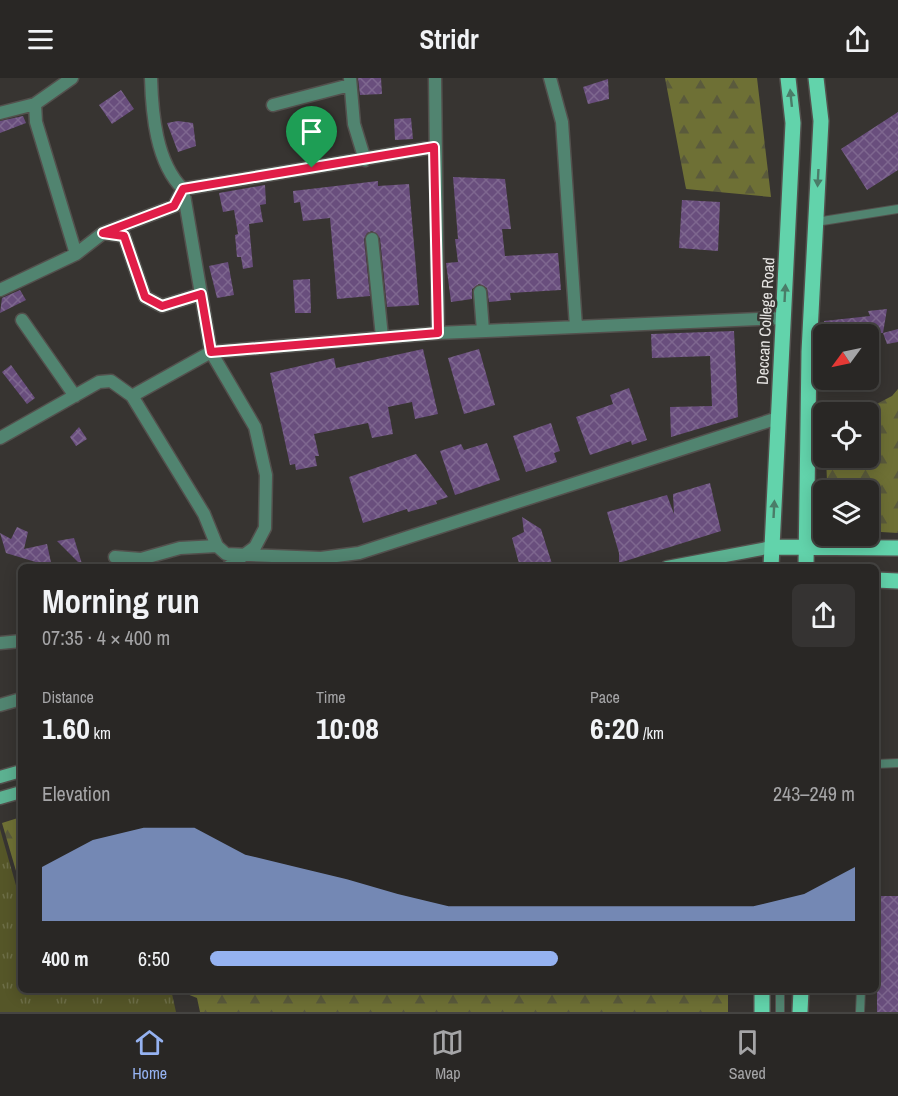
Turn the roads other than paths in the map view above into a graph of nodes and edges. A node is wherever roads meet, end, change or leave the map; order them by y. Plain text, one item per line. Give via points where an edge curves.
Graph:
1 (72, 78) edge
2 (151, 78) edge
3 (435, 78) edge
4 (550, 78) edge
5 (788, 78) edge
6 (816, 78) edge
7 (350, 81) edge
8 (35, 104) junction
9 (273, 105) dead end
10 (0, 113) edge
11 (434, 147) junction
12 (365, 160) junction
13 (183, 189) junction
14 (898, 209) edge
15 (816, 222) junction
16 (103, 233) junction
17 (372, 239) dead end
18 (76, 254) junction
19 (0, 290) edge
20 (480, 292) dead end
21 (201, 294) junction
22 (783, 318) junction
23 (22, 320) dead end
24 (576, 327) junction
25 (483, 331) junction
26 (438, 333) junction
27 (382, 337) junction
28 (211, 352) junction
29 (75, 396) junction
30 (132, 396) junction
31 (778, 418) junction
32 (0, 438) edge
33 (217, 546) junction
34 (772, 547) junction
35 (807, 547) junction
36 (898, 548) edge
37 (244, 556) junction
38 (115, 557) dead end
39 (232, 564) edge
40 (683, 564) edge
41 (771, 564) edge
42 (806, 564) edge
43 (879, 580) edge
44 (898, 580) edge
45 (18, 641) edge
46 (0, 643) edge
47 (18, 700) edge
48 (0, 705) edge
49 (898, 763) edge
50 (879, 764) edge
51 (18, 772) edge
52 (0, 777) edge
53 (18, 793) edge
54 (0, 798) edge
55 (762, 993) edge
56 (780, 993) edge
57 (801, 993) edge
58 (861, 993) edge
59 (762, 1012) edge
60 (780, 1012) edge
61 (800, 1012) edge
62 (860, 1012) edge

1 - 8 street
2 - 13 street via 152,112 164,157
3 - 11 street
4 - 24 street via 562,122
22 -> 5 main road, Deccan College Road via 793,123
6 -> 15 main road via 821,121
7 - 9 street
7 - 12 street via 354,124
8 - 10 street
8 - 18 street via 36,122
11 - 12 street
11 - 26 street
12 - 13 street
13 - 16 street via 174,206
13 - 21 street
14 - 15 lane
15 - 35 main road via 809,352
16 - 18 street
16 - 21 street via 124,236 145,297 162,306
17 - 27 street
18 - 19 street
20 - 25 street
21 - 28 street
22 - 24 street
22 - 31 main road, Deccan College Road
23 - 29 street
24 - 25 street
25 - 26 street
26 - 27 street
27 - 28 street
28 - 30 street
28 - 37 street via 255,427 266,475 265,528 255,547
29 - 30 street via 99,382 111,381
29 - 32 street
30 - 33 street via 204,514
34 -> 31 main road, Deccan College Road
31 - 37 street via 359,553 321,558
33 - 37 street via 226,554
33 - 38 street via 180,548 141,559
34 - 35 main road
34 - 40 street
34 - 41 main road, Deccan College Road
35 - 36 main road
35 - 42 main road
37 - 39 street
43 - 44 main road
45 - 46 street
47 - 48 street
49 - 50 lane
51 - 52 street
53 - 54 street
55 - 59 main road
56 - 60 lane
57 - 61 main road
58 - 62 lane

